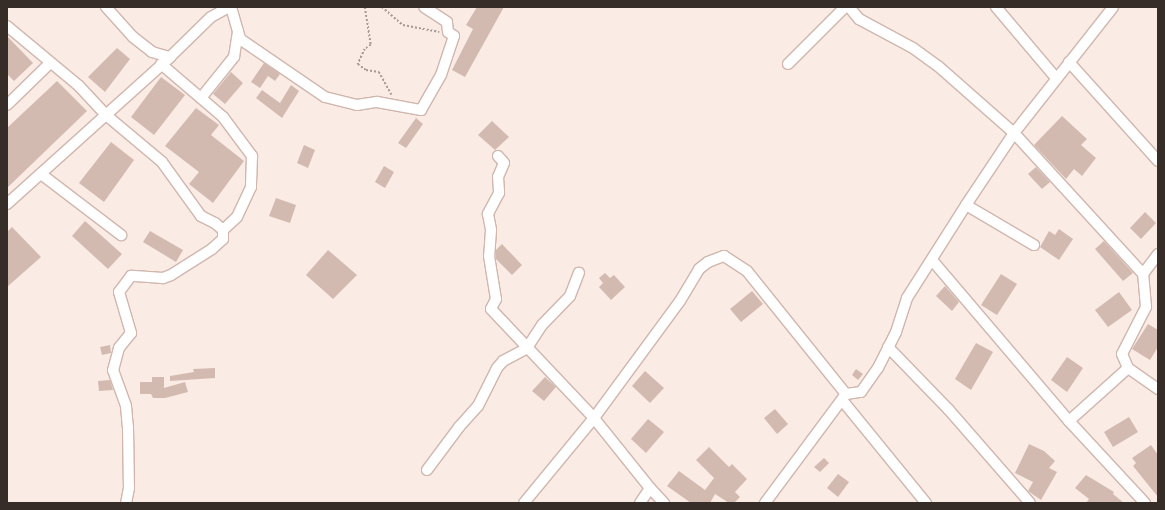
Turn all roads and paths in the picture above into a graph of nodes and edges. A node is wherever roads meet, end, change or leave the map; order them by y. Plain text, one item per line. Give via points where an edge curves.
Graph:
1 (106, 7) edge
2 (230, 7) edge
3 (365, 7) edge
4 (382, 7) edge
5 (424, 7) edge
6 (845, 7) edge
7 (849, 7) edge
8 (996, 7) edge
9 (1113, 7) edge
10 (7, 26) edge
11 (238, 32) junction
12 (448, 32) junction
13 (170, 57) junction
14 (1068, 62) junction
15 (50, 63) junction
16 (161, 64) junction
17 (788, 64) dead end
18 (1056, 78) junction
19 (201, 98) junction
20 (7, 105) edge
21 (403, 108) junction
22 (106, 115) junction
23 (1014, 133) junction
24 (498, 156) dead end
25 (1158, 161) edge
26 (40, 174) junction
27 (7, 204) edge
28 (966, 205) junction
29 (223, 230) junction
30 (121, 235) dead end
31 (1034, 245) dead end
32 (1158, 254) edge
33 (932, 260) junction
34 (579, 273) dead end
35 (1143, 274) junction
36 (888, 347) junction
37 (527, 348) junction
38 (1128, 368) junction
39 (1158, 389) edge
40 (844, 397) junction
41 (594, 418) junction
42 (1069, 421) junction
43 (427, 470) dead end
44 (650, 488) junction
45 (126, 503) edge
46 (524, 503) edge
47 (640, 503) edge
48 (664, 503) edge
49 (765, 503) edge
50 (926, 503) edge
51 (1030, 503) edge
52 (1145, 503) edge

1 - 13 street via 133,37 152,52
2 - 11 street
2 - 13 street via 211,17
3 - 21 path via 371,45 365,49 358,64 366,70 379,72 392,96
4 - 12 path via 403,25 418,30
5 - 12 street via 447,22
6 - 17 street
7 - 23 street via 859,19 913,48 938,66
8 - 18 street
9 - 14 street
10 - 15 street
11 - 19 street via 234,57
11 - 21 street via 240,40 325,97 357,105 377,102
12 - 21 street via 454,36 441,75 420,110
13 - 16 street
14 - 18 street
14 - 25 street
15 - 20 street
15 - 22 street via 79,86
16 - 19 street
16 - 22 street
18 - 23 street
19 - 29 street via 223,117 252,156 251,187 237,217
22 - 26 street
22 - 29 street via 162,162 201,216
23 - 28 street
23 - 35 street
24 - 37 street via 504,163 498,177 499,193 488,214 491,230 489,256 496,299 491,308
26 - 27 street
26 - 30 street
28 - 31 street
28 - 33 street
29 - 45 street via 223,239 171,275 163,278 132,276 118,292 131,333 119,348 113,370 126,406 129,488
32 - 35 street
33 - 36 street via 907,298
33 - 42 street
34 - 37 street via 570,296 542,325
35 - 38 street via 1146,307 1122,354
36 - 40 street via 878,368 861,392
36 - 51 street via 949,410
37 - 41 street
37 - 43 street via 503,361 497,368 478,406
38 - 39 street
38 - 42 street
40 - 41 street via 747,271 724,256 708,262 699,269 680,301
40 - 49 street
40 - 50 street
41 - 44 street
41 - 46 street
42 - 52 street
44 - 47 street
44 - 48 street

